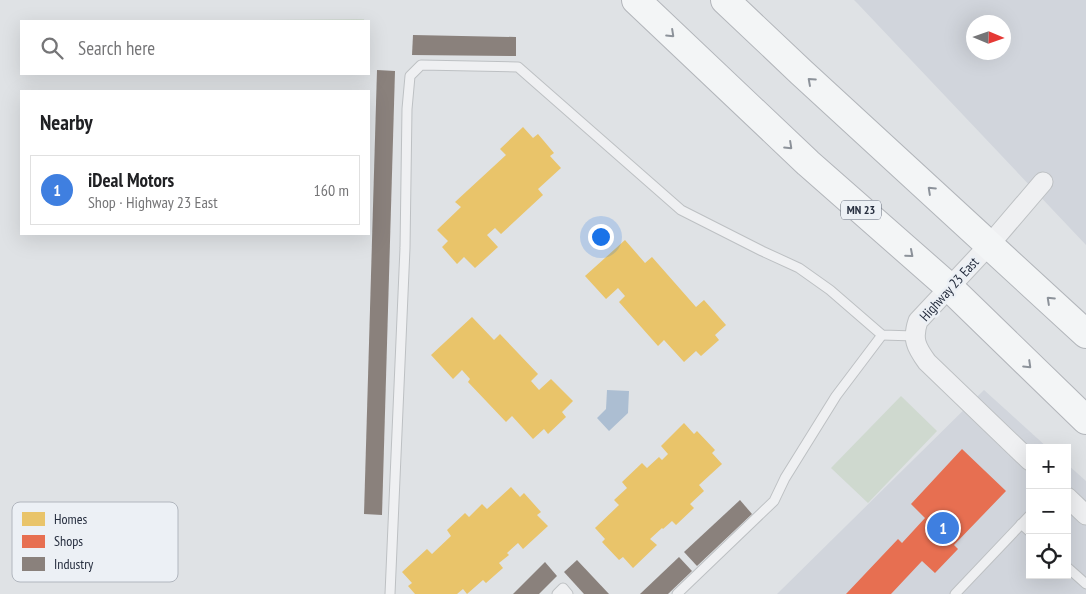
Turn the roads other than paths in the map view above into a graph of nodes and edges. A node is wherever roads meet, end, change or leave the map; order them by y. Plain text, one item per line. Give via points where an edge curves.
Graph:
1 (636, 0) edge
2 (725, 0) edge
3 (1044, 182) dead end
4 (990, 244) junction
5 (949, 288) junction
6 (882, 334) junction
7 (1086, 334) edge
8 (915, 336) junction
9 (1086, 420) edge
10 (1026, 457) edge
11 (1071, 501) edge
12 (1086, 515) edge
13 (1026, 519) edge
14 (1021, 524) junction
15 (1026, 528) edge
16 (1071, 571) edge
17 (1086, 584) edge
18 (390, 594) edge
19 (557, 594) edge
20 (568, 594) edge
21 (676, 594) edge
22 (955, 594) edge

1 -> 5 highway, MN 23 via 808,164
4 -> 2 highway
3 - 4 street, Highway 23 East
4 - 5 street, Highway 23 East
7 -> 4 highway
5 - 8 street, Highway 23 East via 918,321
5 -> 9 highway, MN 23
6 - 8 lane
6 - 18 lane via 799,268 681,210 518,67 421,65 410,76 407,109 405,248
6 - 21 lane via 836,396 774,501
8 - 10 street, Highway 23 East via 915,342 927,362
11 - 12 street
13 - 14 lane
14 - 15 lane
14 - 22 lane
16 - 17 lane
19 - 20 lane via 563,588

